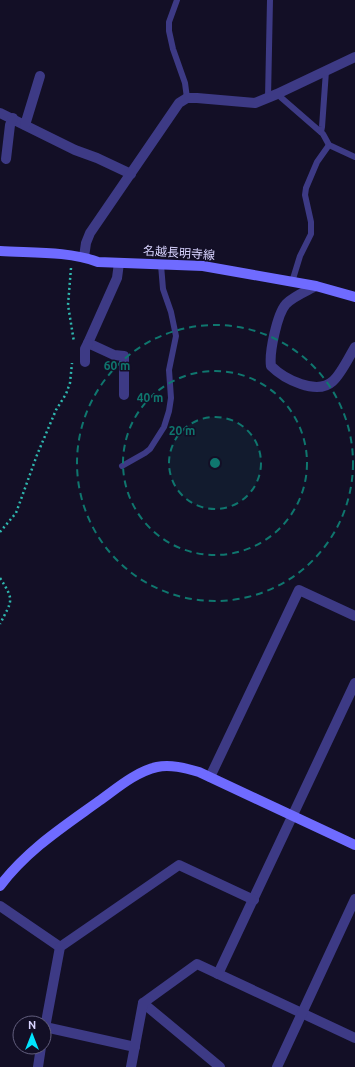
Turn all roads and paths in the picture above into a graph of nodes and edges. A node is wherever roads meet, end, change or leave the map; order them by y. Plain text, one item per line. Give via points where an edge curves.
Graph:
1 (177, 0) edge
2 (270, 0) edge
3 (355, 57) edge
4 (326, 71) junction
5 (40, 76) dead end
6 (273, 96) junction
7 (187, 98) junction
8 (0, 113) edge
9 (13, 118) junction
10 (25, 124) junction
11 (321, 132) junction
12 (329, 145) junction
13 (355, 157) edge
14 (6, 159) dead end
15 (131, 174) junction
16 (0, 251) edge
17 (70, 255) junction
18 (84, 257) junction
19 (119, 263) junction
20 (160, 264) junction
21 (292, 282) junction
22 (316, 286) junction
23 (355, 297) edge
24 (88, 344) junction
25 (355, 347) edge
26 (73, 348) dead end
27 (72, 362) dead end
28 (85, 362) dead end
29 (124, 395) dead end
30 (122, 466) dead end
31 (0, 532) edge
32 (0, 578) edge
33 (355, 616) edge
34 (0, 624) edge
35 (355, 683) edge
36 (210, 777) junction
37 (292, 816) junction
38 (355, 845) edge
39 (0, 886) edge
40 (355, 899) edge
41 (254, 900) junction
42 (0, 906) edge
43 (60, 947) junction
44 (218, 974) junction
45 (143, 1003) junction
46 (302, 1013) junction
47 (48, 1015) edge
48 (52, 1031) edge
49 (355, 1038) edge
50 (134, 1047) junction
51 (40, 1055) edge
52 (38, 1067) edge
53 (131, 1067) edge
54 (220, 1067) edge
55 (277, 1067) edge

1 - 7 lane via 168,31 185,83
2 - 6 lane
3 - 4 street
4 - 6 street
4 - 11 lane
5 - 10 street
6 - 7 street via 255,103
6 - 11 lane
7 - 15 street via 175,108
8 - 9 street
9 - 10 street
9 - 14 street
10 - 15 street via 75,150
11 - 12 lane
12 - 13 lane
12 - 21 lane via 317,162 306,188 311,234 300,256
15 - 18 street via 90,233
16 - 17 street, 名越長明寺線
17 - 18 street, 名越長明寺線
17 - 26 path via 68,304 73,330
18 - 19 street, 名越長明寺線 via 98,262
19 - 20 street, 名越長明寺線
19 - 24 street via 117,278
20 - 21 street, 名越長明寺線 via 203,266
20 - 30 lane via 163,289 176,336 168,370 171,398 169,411 164,427 150,449
21 - 22 street, 名越長明寺線
22 - 23 street, 名越長明寺線
22 - 25 street via 288,302 281,312 270,357 271,366 283,376 298,383 323,386 334,380
24 - 28 street via 85,349
24 - 29 street via 114,355 124,356
27 - 31 path via 66,394 56,410 37,455 16,513
32 - 34 path via 10,592 11,599
33 - 36 street via 299,590
35 - 37 street
36 - 37 street
36 - 39 street via 199,772 171,767 157,767 141,774 58,830 26,856
37 - 38 street
37 - 41 street
40 - 46 street
41 - 43 street via 179,865
41 - 44 street
42 - 43 street
43 - 47 street
44 - 45 street via 197,964
44 - 46 street
45 - 50 street
45 - 54 street
46 - 49 street
46 - 55 street
48 - 50 street
50 - 53 street
51 - 52 street

